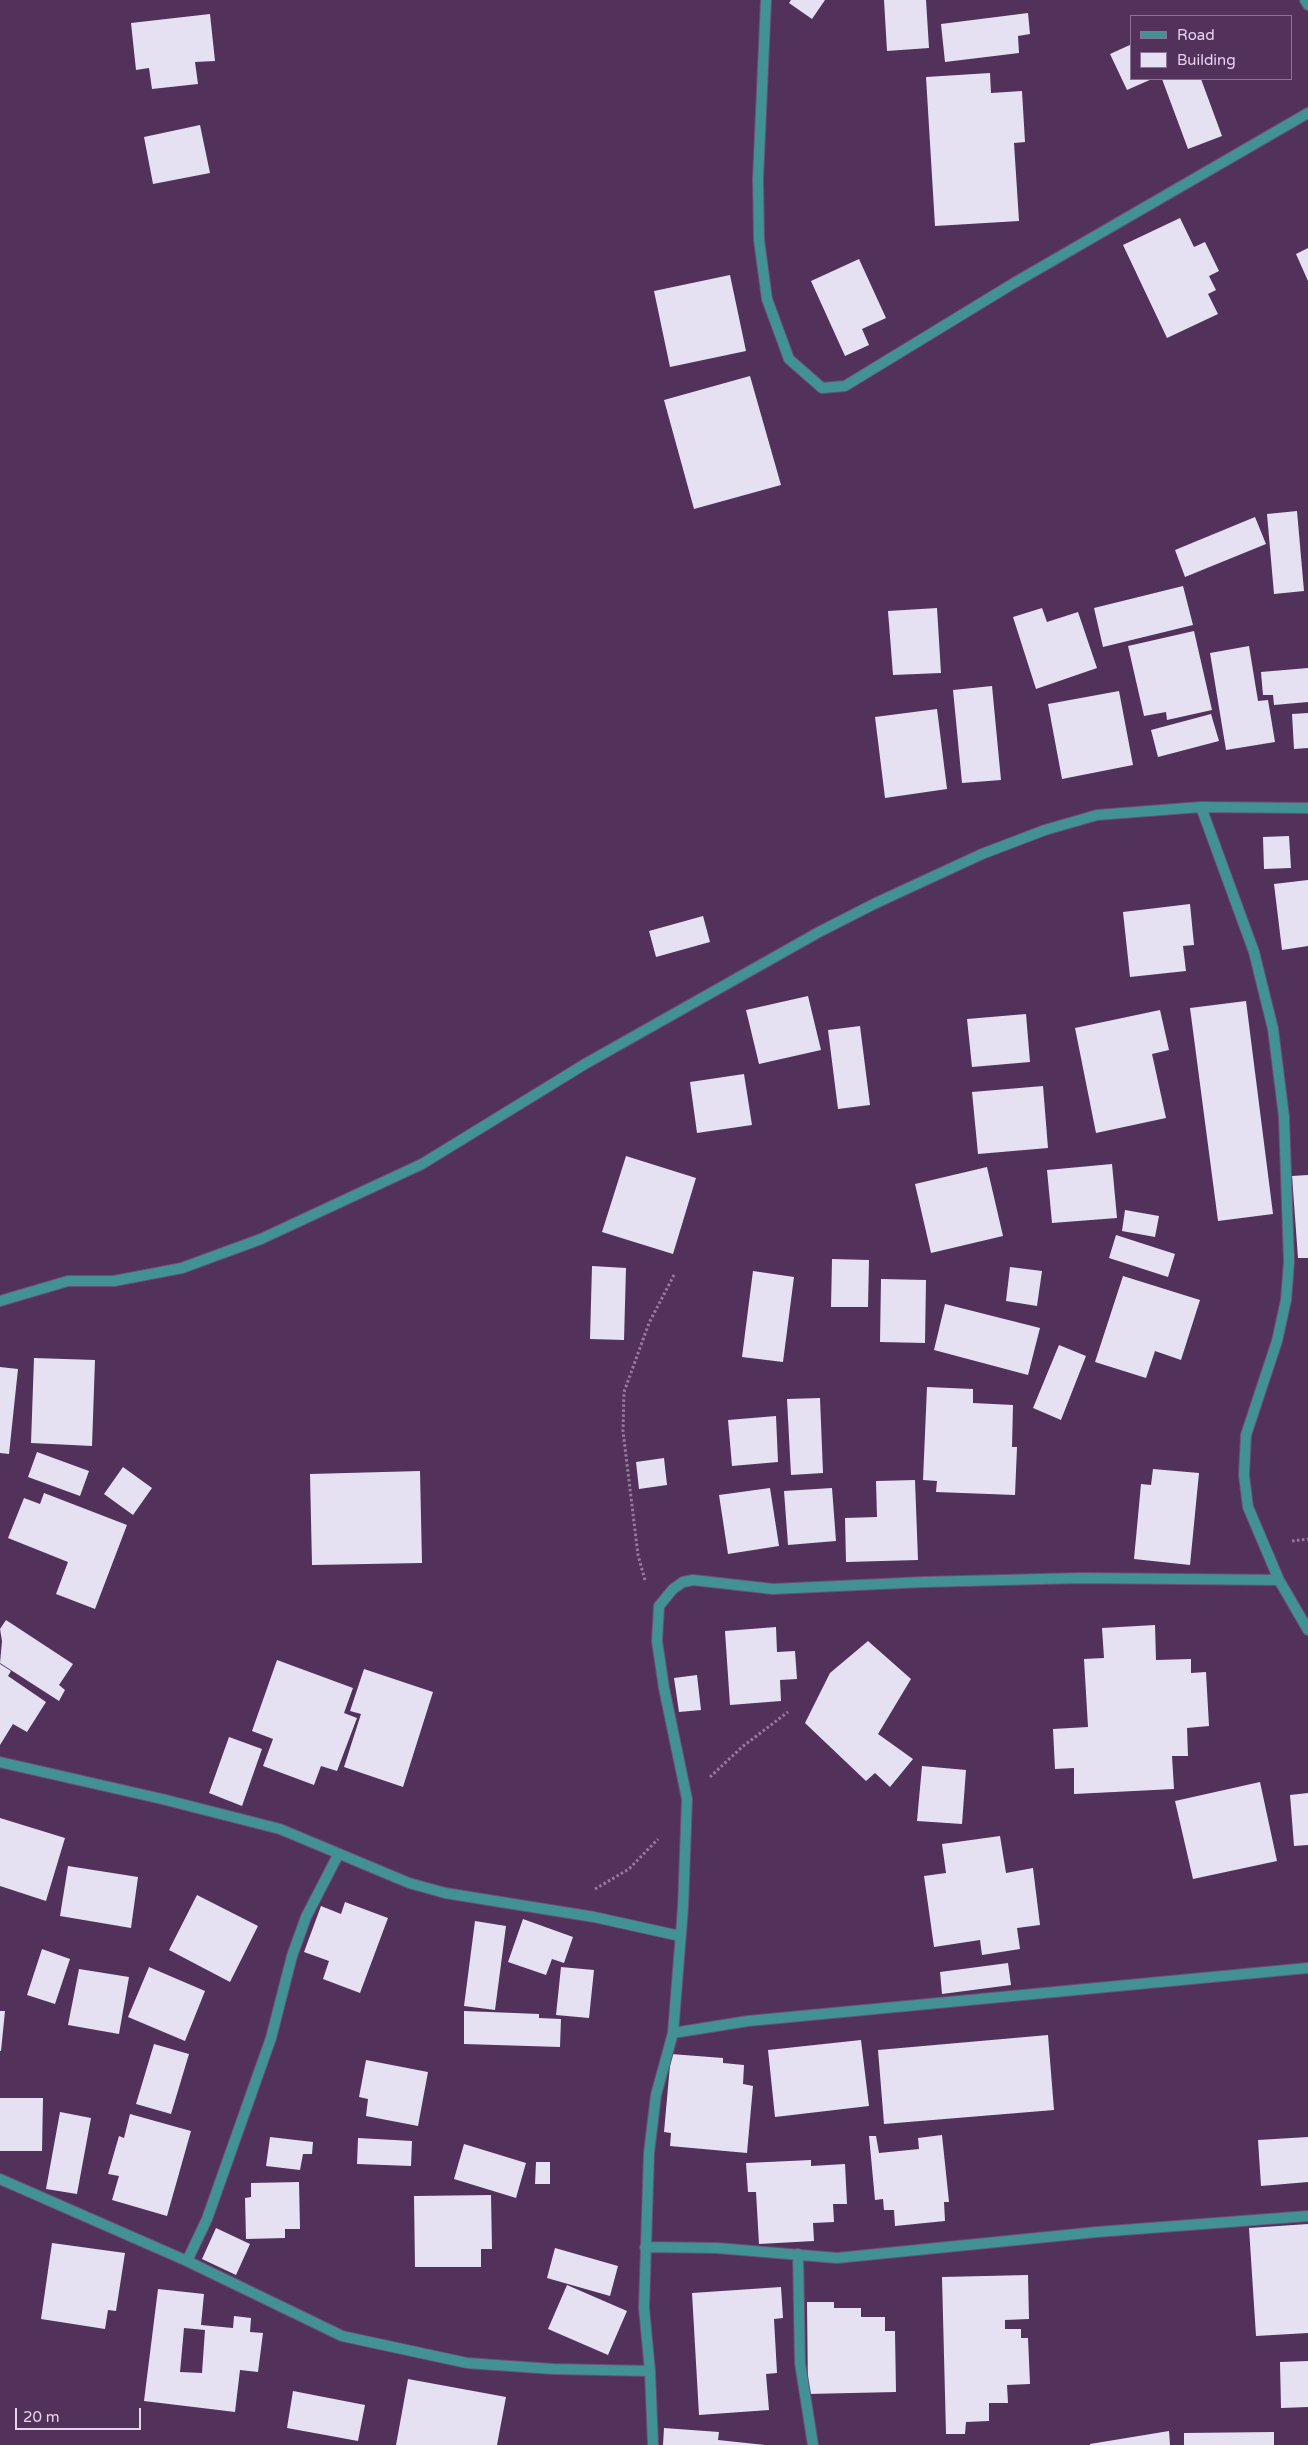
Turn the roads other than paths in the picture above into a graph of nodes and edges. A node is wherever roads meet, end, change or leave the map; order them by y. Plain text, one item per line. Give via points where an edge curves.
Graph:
1 (766, 0) edge
2 (1305, 0) edge
3 (1308, 6) edge
4 (1308, 113) edge
5 (1201, 807) junction
6 (1308, 808) edge
7 (0, 1301) edge
8 (1279, 1580) junction
9 (1308, 1630) edge
10 (0, 1762) edge
11 (338, 1855) junction
12 (680, 1936) junction
13 (1308, 1968) edge
14 (673, 2033) junction
15 (0, 2179) edge
16 (1308, 2216) edge
17 (645, 2247) junction
18 (798, 2254) junction
19 (188, 2261) junction
20 (650, 2371) junction
21 (653, 2445) edge
22 (812, 2445) edge

1 - 4 street via 758,179 760,240 768,299 790,359 822,388 845,386 1014,283
2 - 3 street
5 - 6 street
5 - 7 street via 1097,816 1045,830 982,854 819,932 586,1064 422,1164 261,1239 182,1268 114,1281 68,1281
5 - 8 street via 1254,952 1273,1029 1284,1117 1289,1262 1286,1300 1277,1341 1246,1435 1244,1475 1248,1507
8 - 9 street
8 - 12 street via 1081,1578 773,1589 693,1580 683,1582 660,1606 657,1641 688,1799
10 - 11 street via 280,1830
11 - 12 street via 409,1883 446,1893 641,1926
11 - 19 street via 301,1932 268,2048 207,2219
12 - 14 street
13 - 14 street via 748,2021
14 - 17 street via 656,2095 649,2154
15 - 19 street
16 - 18 street via 1097,2232 837,2258
17 - 18 street
17 - 20 street via 644,2308
18 - 22 street via 800,2363
19 - 20 street via 342,2336 379,2345 467,2363
20 - 21 street

